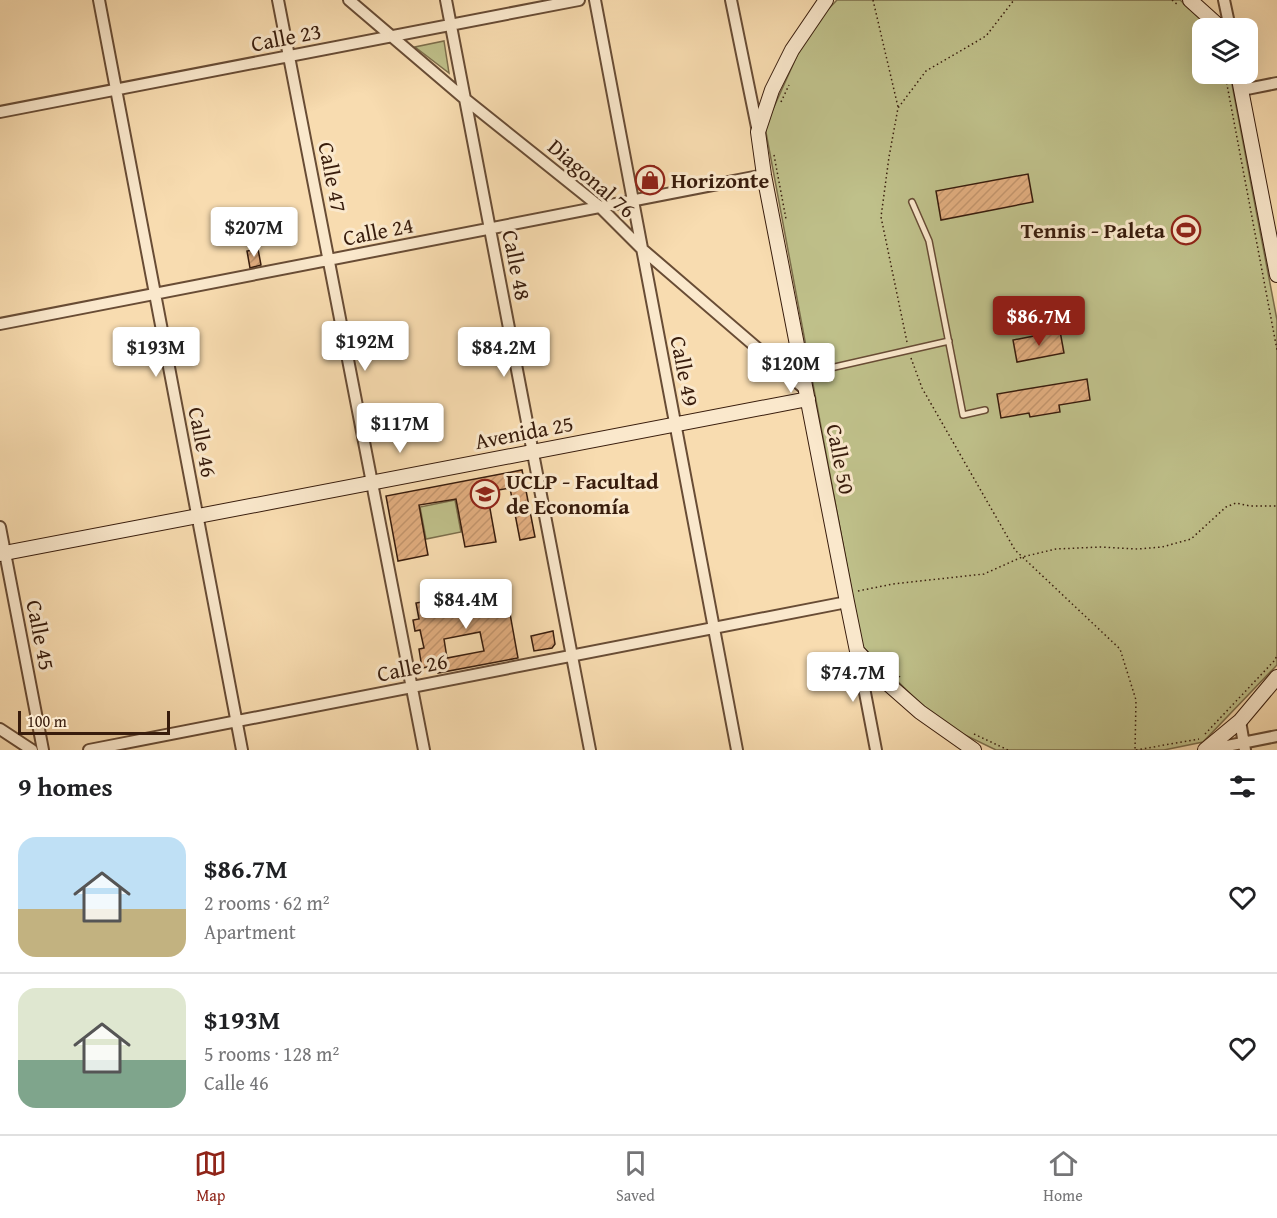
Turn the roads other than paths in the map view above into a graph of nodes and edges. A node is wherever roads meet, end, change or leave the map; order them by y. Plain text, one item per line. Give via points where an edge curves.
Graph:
1 (99, 0) edge
2 (278, 0) edge
3 (349, 0) edge
4 (447, 0) edge
5 (579, 0) edge
6 (595, 0) edge
7 (731, 0) edge
8 (826, 0) edge
9 (1190, 0) edge
10 (1224, 0) edge
11 (1210, 18) edge
12 (1228, 18) edge
13 (451, 25) junction
14 (391, 36) junction
15 (290, 56) junction
16 (1277, 83) edge
17 (1240, 84) edge
18 (116, 89) junction
19 (1242, 90) junction
20 (465, 99) junction
21 (0, 112) edge
22 (758, 132) junction
23 (764, 175) junction
24 (633, 201) junction
25 (912, 202) dead end
26 (600, 207) junction
27 (490, 229) junction
28 (642, 249) junction
29 (329, 260) junction
30 (1277, 275) edge
31 (155, 294) junction
32 (0, 324) edge
33 (949, 341) junction
34 (797, 375) junction
35 (807, 394) junction
36 (985, 410) dead end
37 (675, 420) junction
38 (532, 448) junction
39 (372, 479) junction
40 (196, 513) junction
41 (0, 527) edge
42 (2, 550) edge
43 (846, 598) junction
44 (714, 628) junction
45 (857, 651) junction
46 (572, 656) junction
47 (1277, 677) edge
48 (412, 687) junction
49 (236, 721) junction
50 (1240, 721) junction
51 (0, 729) edge
52 (1277, 736) edge
53 (1244, 746) edge
54 (32, 750) edge
55 (43, 750) edge
56 (89, 750) edge
57 (242, 750) edge
58 (424, 750) edge
59 (590, 750) edge
60 (737, 750) edge
61 (876, 750) edge
62 (974, 750) edge
63 (1206, 750) edge

1 - 18 street, Calle 46
2 - 15 street, Calle 47
3 - 14 street, Diagonal 76
4 - 13 street, Calle 48
5 - 13 street, Calle 23
6 - 24 street, Calle 49
7 - 22 street, Calle 50
8 - 22 main road via 792,50 772,90
9 - 11 main road
10 - 12 street
13 - 14 street, Calle 23
13 - 20 street, Calle 48
14 - 15 street, Calle 23
14 - 20 street, Diagonal 76
15 - 18 street, Calle 23
15 - 29 street, Calle 47
16 - 19 street
17 - 19 main road
18 - 21 street, Calle 23
18 - 31 street, Calle 46
19 - 30 main road
20 - 26 street, Diagonal 76
20 - 27 street, Calle 48
22 - 23 main road, Calle 50
23 - 24 street, Calle 24
23 - 34 main road, Calle 50
24 - 26 street, Calle 24
24 - 28 street, Calle 49
25 - 33 lane via 929,240
26 - 27 street, Calle 24
26 - 28 street, Diagonal 76
27 - 29 street, Calle 24
27 - 38 street, Calle 48
28 - 34 street, Diagonal 76
28 - 37 street, Calle 49
29 - 31 street, Calle 24
29 - 39 street, Calle 47
31 - 32 street, Calle 24
31 - 40 street, Calle 46
33 - 34 lane
33 - 36 lane via 963,414
34 - 35 main road, Calle 50
35 - 37 main road, Avenida 25
35 - 43 main road, Calle 50
37 - 38 main road, Avenida 25
37 - 44 street, Calle 49
38 - 39 main road, Avenida 25
38 - 46 street, Calle 48
39 - 40 main road, Avenida 25
39 - 48 street, Calle 47
40 - 42 main road, Avenida 25
40 - 49 street, Calle 46
41 - 42 street, Calle 45
42 - 55 street, Calle 45
43 - 44 street, Calle 26
43 - 45 main road, Calle 50
44 - 46 street, Calle 26
44 - 60 street, Calle 49
45 - 61 street, Calle 50
45 - 62 main road via 920,712
46 - 48 street, Calle 26
46 - 59 street, Calle 48
47 - 50 main road
48 - 49 street, Calle 26
48 - 58 street, Calle 47
49 - 56 street, Calle 26
49 - 57 street, Calle 46
50 - 53 street
50 - 63 main road
51 - 54 street
52 - 53 street
53 - 63 street

